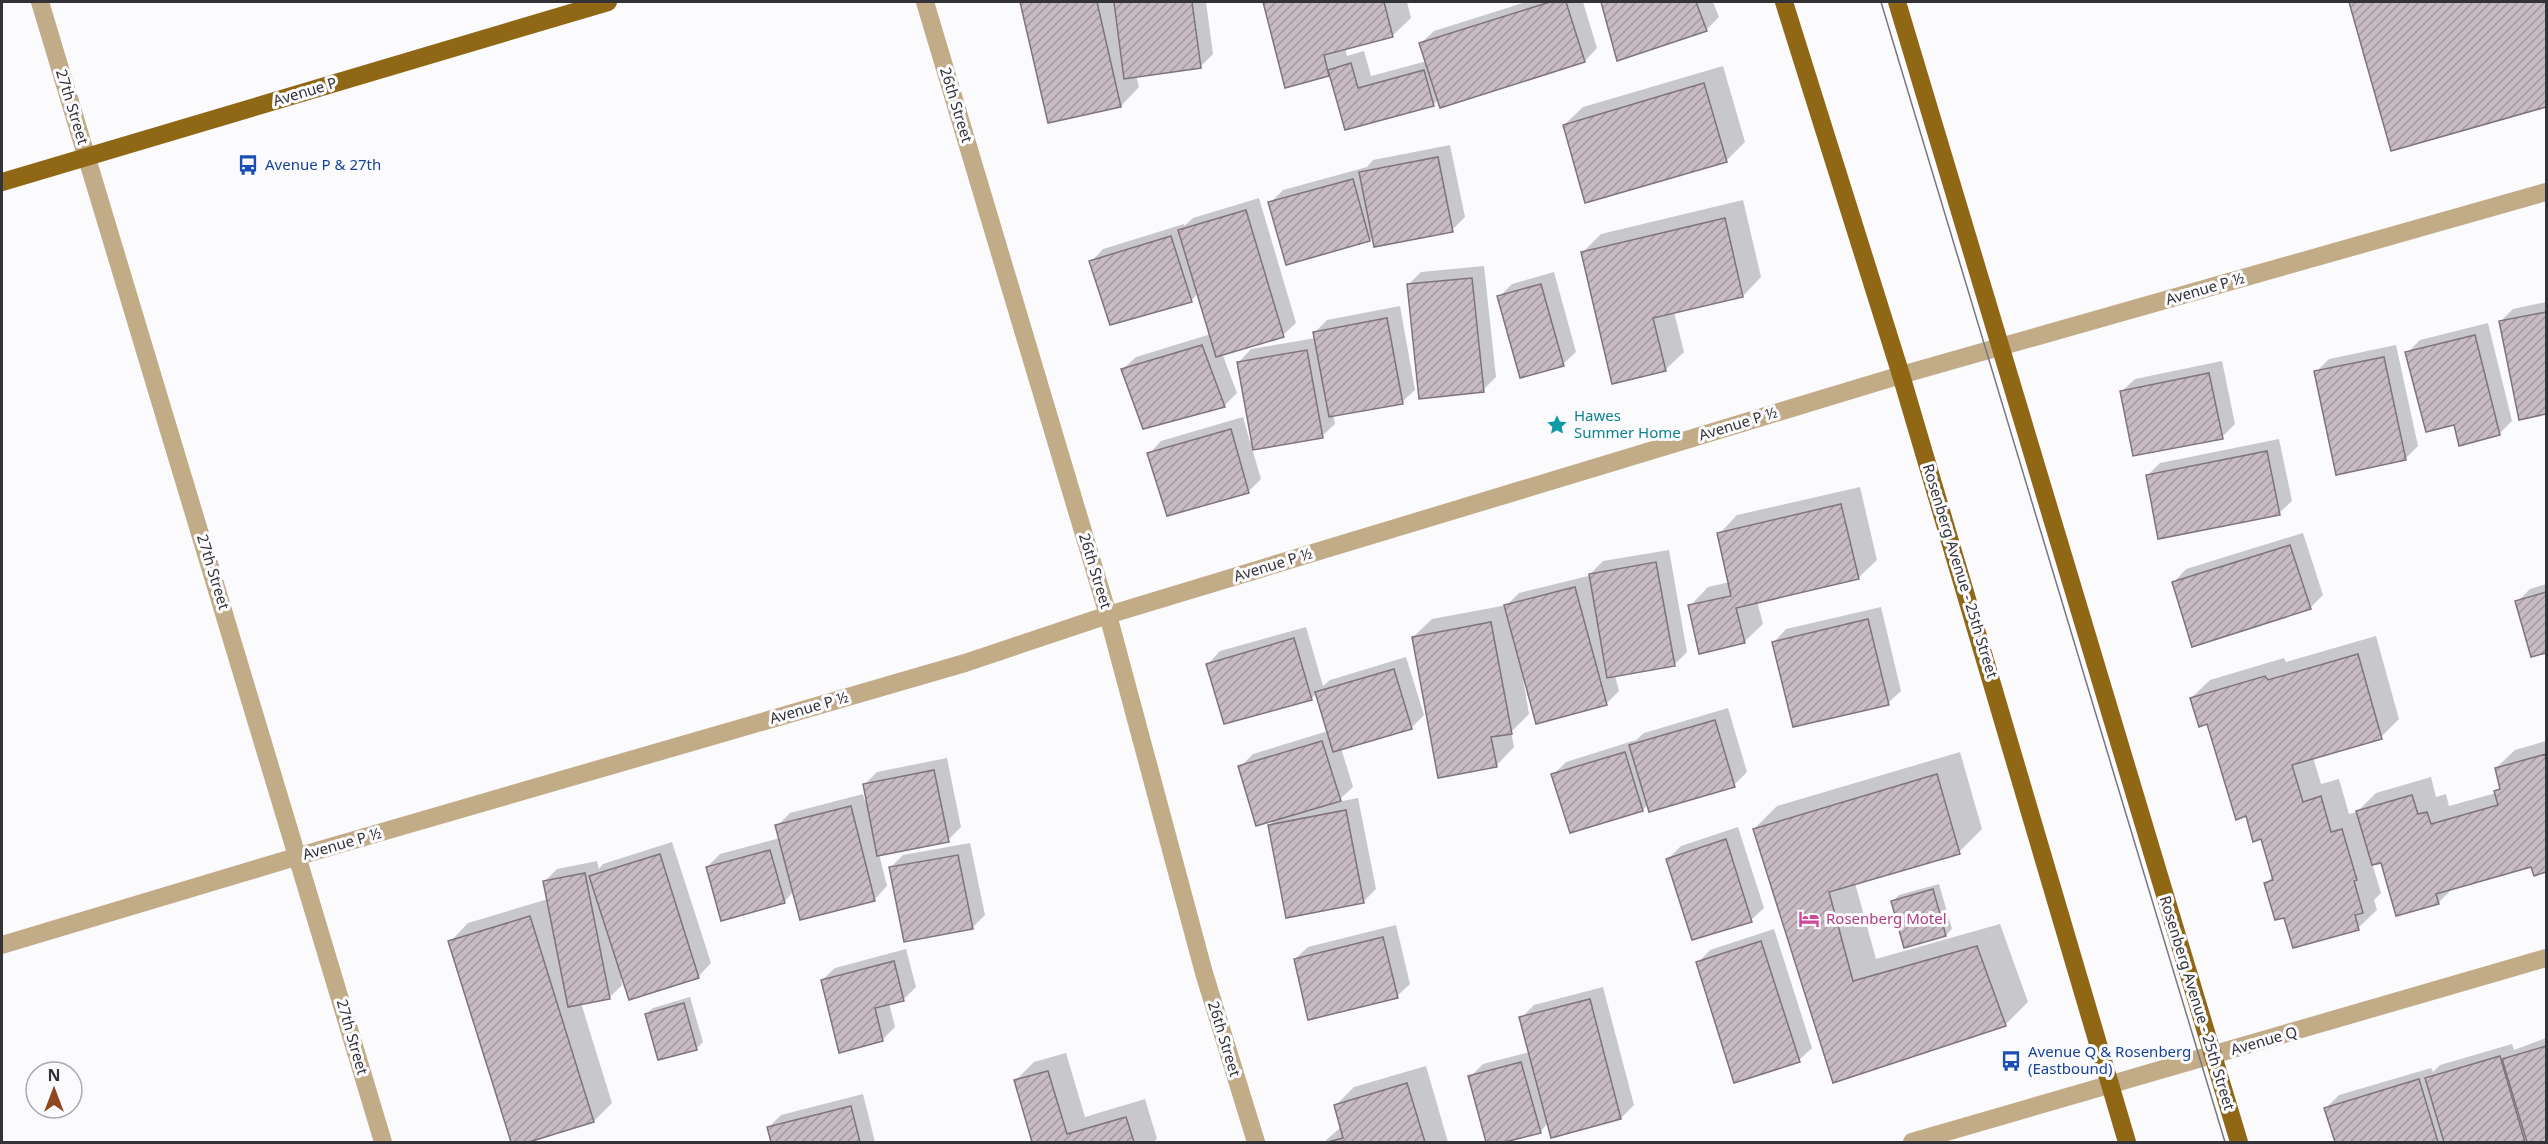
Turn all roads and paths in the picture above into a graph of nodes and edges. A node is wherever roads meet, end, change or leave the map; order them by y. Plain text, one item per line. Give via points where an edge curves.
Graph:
1 (40, 2) edge
2 (608, 2) edge
3 (925, 2) edge
4 (1784, 2) edge
5 (1897, 2) edge
6 (87, 156) junction
7 (2, 182) edge
8 (2547, 192) edge
9 (2000, 346) junction
10 (1901, 375) junction
11 (1108, 615) junction
12 (299, 856) junction
13 (2, 945) edge
14 (2547, 958) edge
15 (2213, 1056) junction
16 (2108, 1083) junction
17 (383, 1143) edge
18 (1256, 1143) edge
19 (1912, 1143) edge
20 (2127, 1143) edge
21 (2239, 1143) edge

1 - 6 street, 27th Street
2 - 6 main road, Avenue P
3 - 11 street, 26th Street
4 - 10 main road, Rosenberg Avenue - 25th Street
5 - 9 main road, Rosenberg Avenue - 25th Street
6 - 7 main road, Avenue P
6 - 12 street, 27th Street
8 - 9 street, Avenue P ½
9 - 10 street, Avenue P ½
9 - 15 main road, Rosenberg Avenue - 25th Street
10 - 11 street, Avenue P ½
10 - 16 main road, Rosenberg Avenue - 25th Street
11 - 12 street, Avenue P ½ via 965,663
11 - 18 street, 26th Street via 1204,974
12 - 13 street, Avenue P ½
12 - 17 street, 27th Street
14 - 15 street, Avenue Q
15 - 16 street, Avenue Q
15 - 21 main road, Rosenberg Avenue - 25th Street
16 - 19 street, Avenue Q
16 - 20 main road, Rosenberg Avenue - 25th Street

